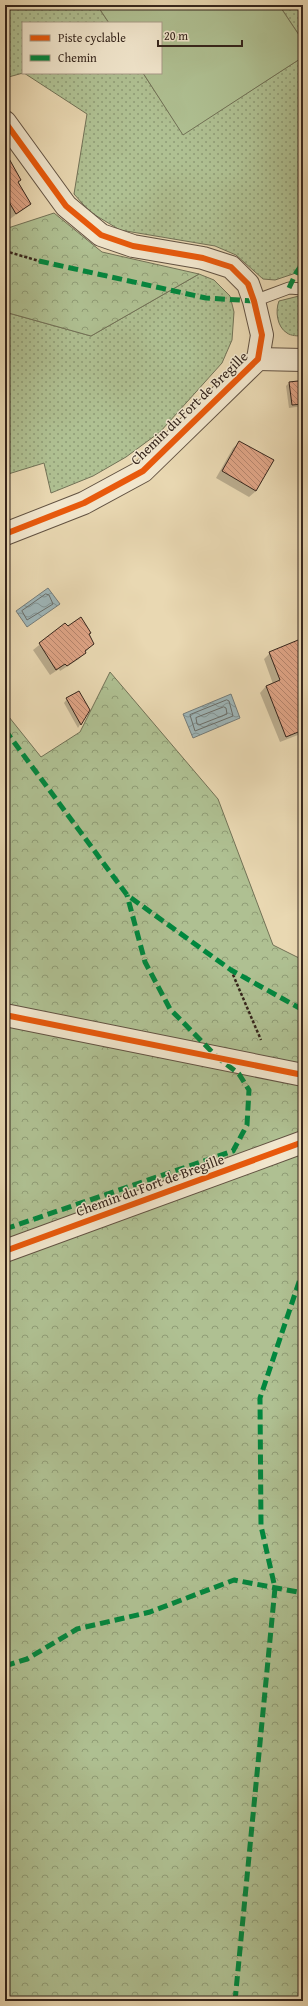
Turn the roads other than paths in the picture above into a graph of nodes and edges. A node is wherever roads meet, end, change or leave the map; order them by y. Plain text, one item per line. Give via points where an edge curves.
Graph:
1 (5, 122) edge
2 (303, 289) edge
3 (254, 301) junction
4 (258, 359) junction
5 (303, 360) edge
6 (5, 534) edge
7 (5, 1015) edge
8 (303, 1075) edge
9 (303, 1142) edge
10 (5, 1251) edge

1 - 3 street, Chemin du Fort de Bregille via 66,206 101,235 132,246 203,258 231,267 248,284
2 - 3 lane via 289,288
3 - 4 street, Chemin du Fort de Bregille via 262,335
4 - 5 street
4 - 6 street, Chemin du Fort de Bregille via 143,472 84,503
7 - 8 street
9 - 10 street, Chemin du Fort de Bregille

